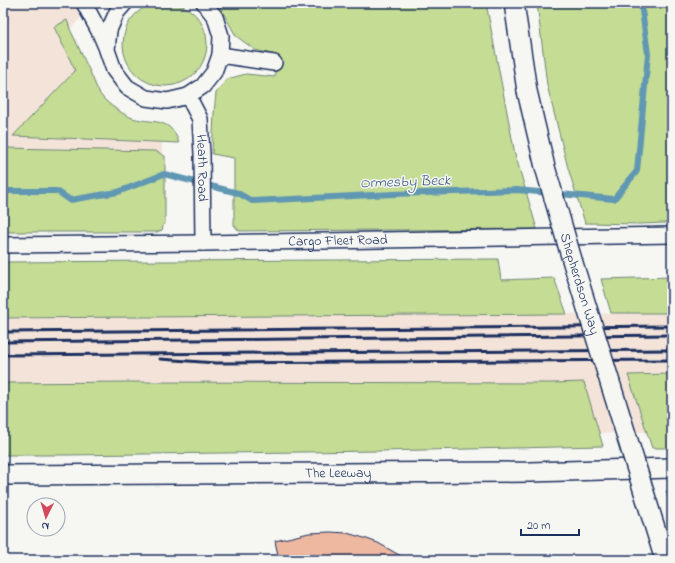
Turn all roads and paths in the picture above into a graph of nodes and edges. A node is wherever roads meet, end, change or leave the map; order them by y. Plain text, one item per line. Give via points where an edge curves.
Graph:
1 (84, 3) edge
2 (125, 3) edge
3 (204, 3) edge
4 (514, 3) edge
5 (107, 50) junction
6 (220, 55) junction
7 (274, 63) dead end
8 (188, 96) junction
9 (672, 235) edge
10 (203, 243) junction
11 (3, 245) edge
12 (672, 468) edge
13 (3, 475) edge
14 (665, 560) edge

1 - 5 street
2 - 5 street via 117,12 109,30
3 - 6 street via 215,17 221,36
4 - 14 street, Shepherdson Way, bridge via 527,91 545,167
5 - 8 street via 114,70 127,87 146,98 167,101
6 - 7 street
6 - 8 street via 214,72 203,86
8 - 10 street, Heath Road via 200,119
9 - 10 street, Cargo Fleet Road
10 - 11 street, Cargo Fleet Road
12 - 13 street, The Leeway via 522,472

